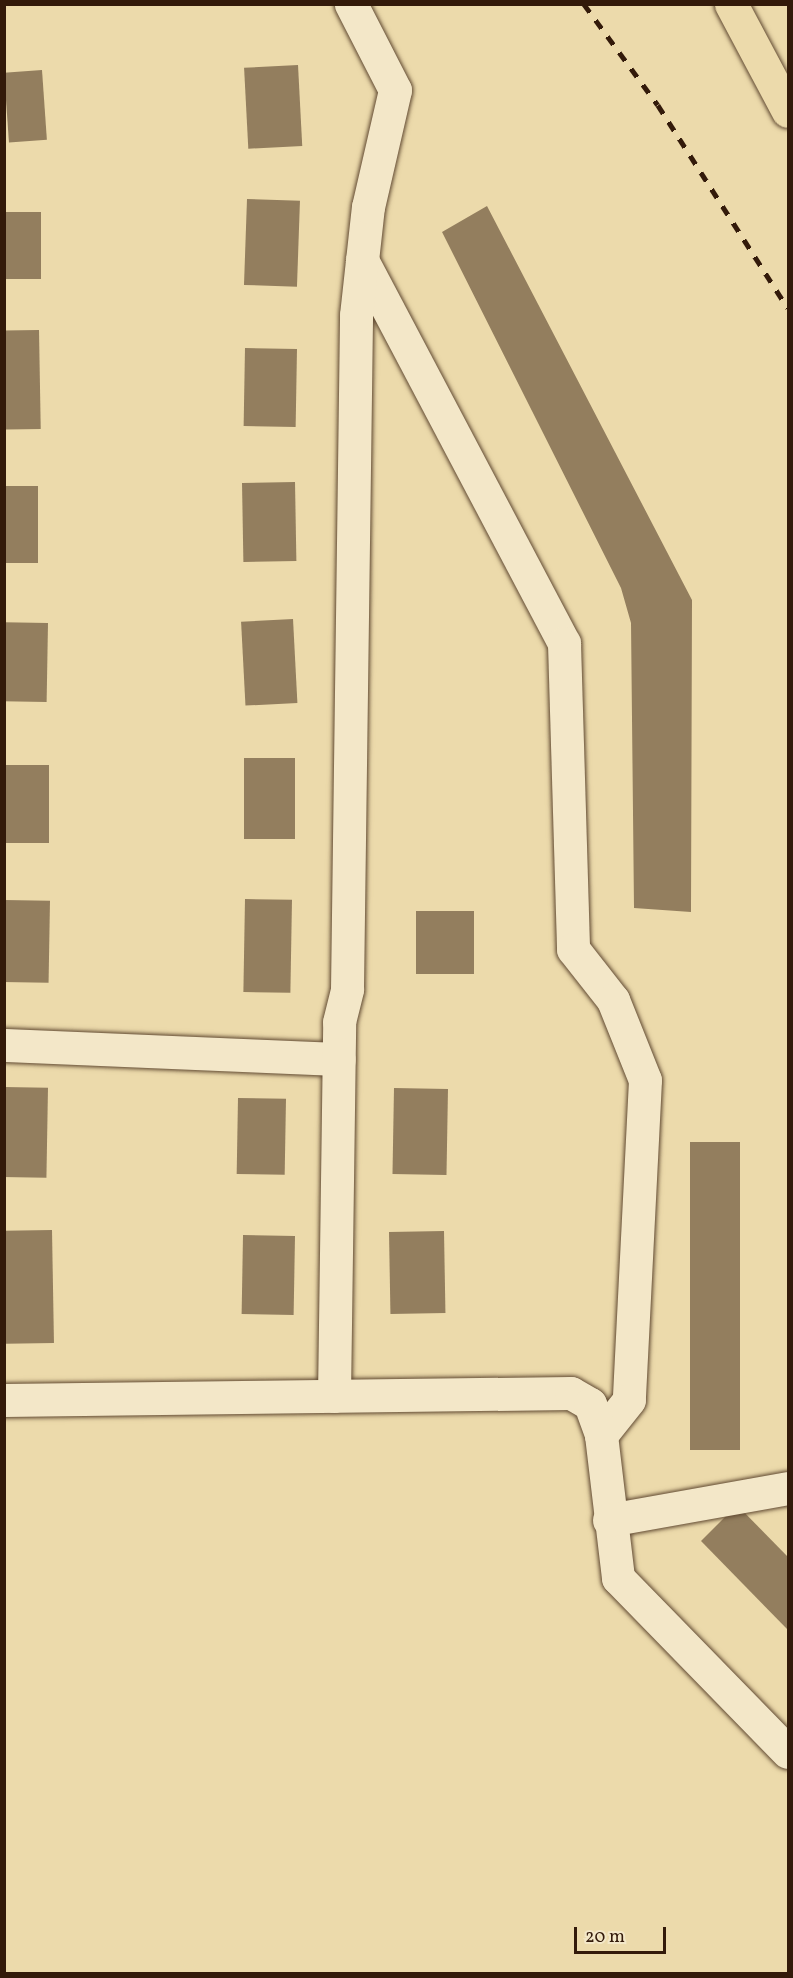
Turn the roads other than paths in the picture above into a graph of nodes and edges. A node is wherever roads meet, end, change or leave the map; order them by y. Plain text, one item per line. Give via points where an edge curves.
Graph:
1 (351, 4) edge
2 (731, 4) edge
3 (789, 111) edge
4 (362, 260) junction
5 (4, 1044) edge
6 (339, 1059) junction
7 (334, 1396) junction
8 (4, 1400) edge
9 (601, 1435) junction
10 (789, 1488) edge
11 (609, 1520) junction
12 (789, 1752) edge

1 - 4 street via 395,90 368,207
2 - 3 main road
4 - 6 street via 356,315 347,989 339,1022
4 - 9 street via 564,643 573,949 613,1000 645,1080 629,1400
5 - 6 street
6 - 7 street
7 - 8 street
7 - 9 street via 571,1393 590,1404
9 - 11 street
10 - 11 street
11 - 12 street via 618,1578

